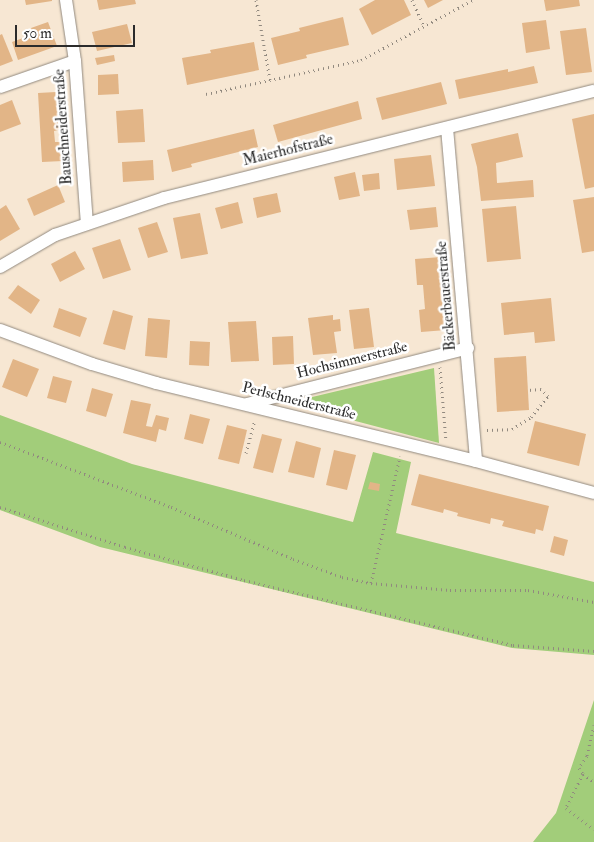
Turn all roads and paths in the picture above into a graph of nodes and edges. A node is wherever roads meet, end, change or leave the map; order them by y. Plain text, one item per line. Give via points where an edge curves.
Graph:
1 (66, 0) edge
2 (256, 0) edge
3 (412, 0) edge
4 (473, 0) edge
5 (424, 26) junction
6 (75, 61) junction
7 (270, 80) junction
8 (0, 87) edge
9 (594, 91) edge
10 (206, 94) dead end
11 (447, 128) junction
12 (87, 223) junction
13 (0, 267) edge
14 (0, 330) edge
15 (468, 348) junction
16 (439, 355) junction
17 (528, 390) dead end
18 (245, 404) junction
19 (258, 408) junction
20 (474, 431) junction
21 (0, 442) edge
22 (403, 444) junction
23 (246, 453) dead end
24 (447, 454) junction
25 (476, 461) junction
26 (594, 493) edge
27 (0, 507) edge
28 (371, 583) junction
29 (594, 602) edge
30 (594, 651) edge
31 (594, 725) edge
32 (583, 774) junction
33 (594, 782) edge
34 (594, 829) edge

1 - 6 street, Bauschneiderstraße
2 - 7 path
3 - 5 path
4 - 5 path
5 - 7 path via 361,60
6 - 8 street
6 - 12 street, Bauschneiderstraße
7 - 10 path
9 - 11 street, Maierhofstraße
11 - 12 street, Maierhofstraße via 164,198
11 - 15 street, Bäckerbauerstraße
12 - 13 street, Maierhofstraße via 48,239
14 - 18 street, Perlschneiderstraße via 92,364
15 - 16 street, Hochsimmerstraße
15 - 20 street, Bäckerbauerstraße
16 - 18 street, Hochsimmerstraße
16 - 24 path
17 - 20 path via 542,389 548,396 532,417 512,429
18 - 19 street, Perlschneiderstraße
19 - 22 street, Perlschneiderstraße
19 - 23 path
20 - 25 street, Bäckerbauerstraße
21 - 28 path via 171,507 293,559 342,577
22 - 24 street, Perlschneiderstraße
22 - 28 path
24 - 25 street, Perlschneiderstraße
25 - 26 street, Perlschneiderstraße
27 - 30 path via 125,548 244,580 513,645
28 - 29 path via 450,590 528,590
31 - 32 path via 587,756 579,768
32 - 33 path
32 - 34 path via 566,808

